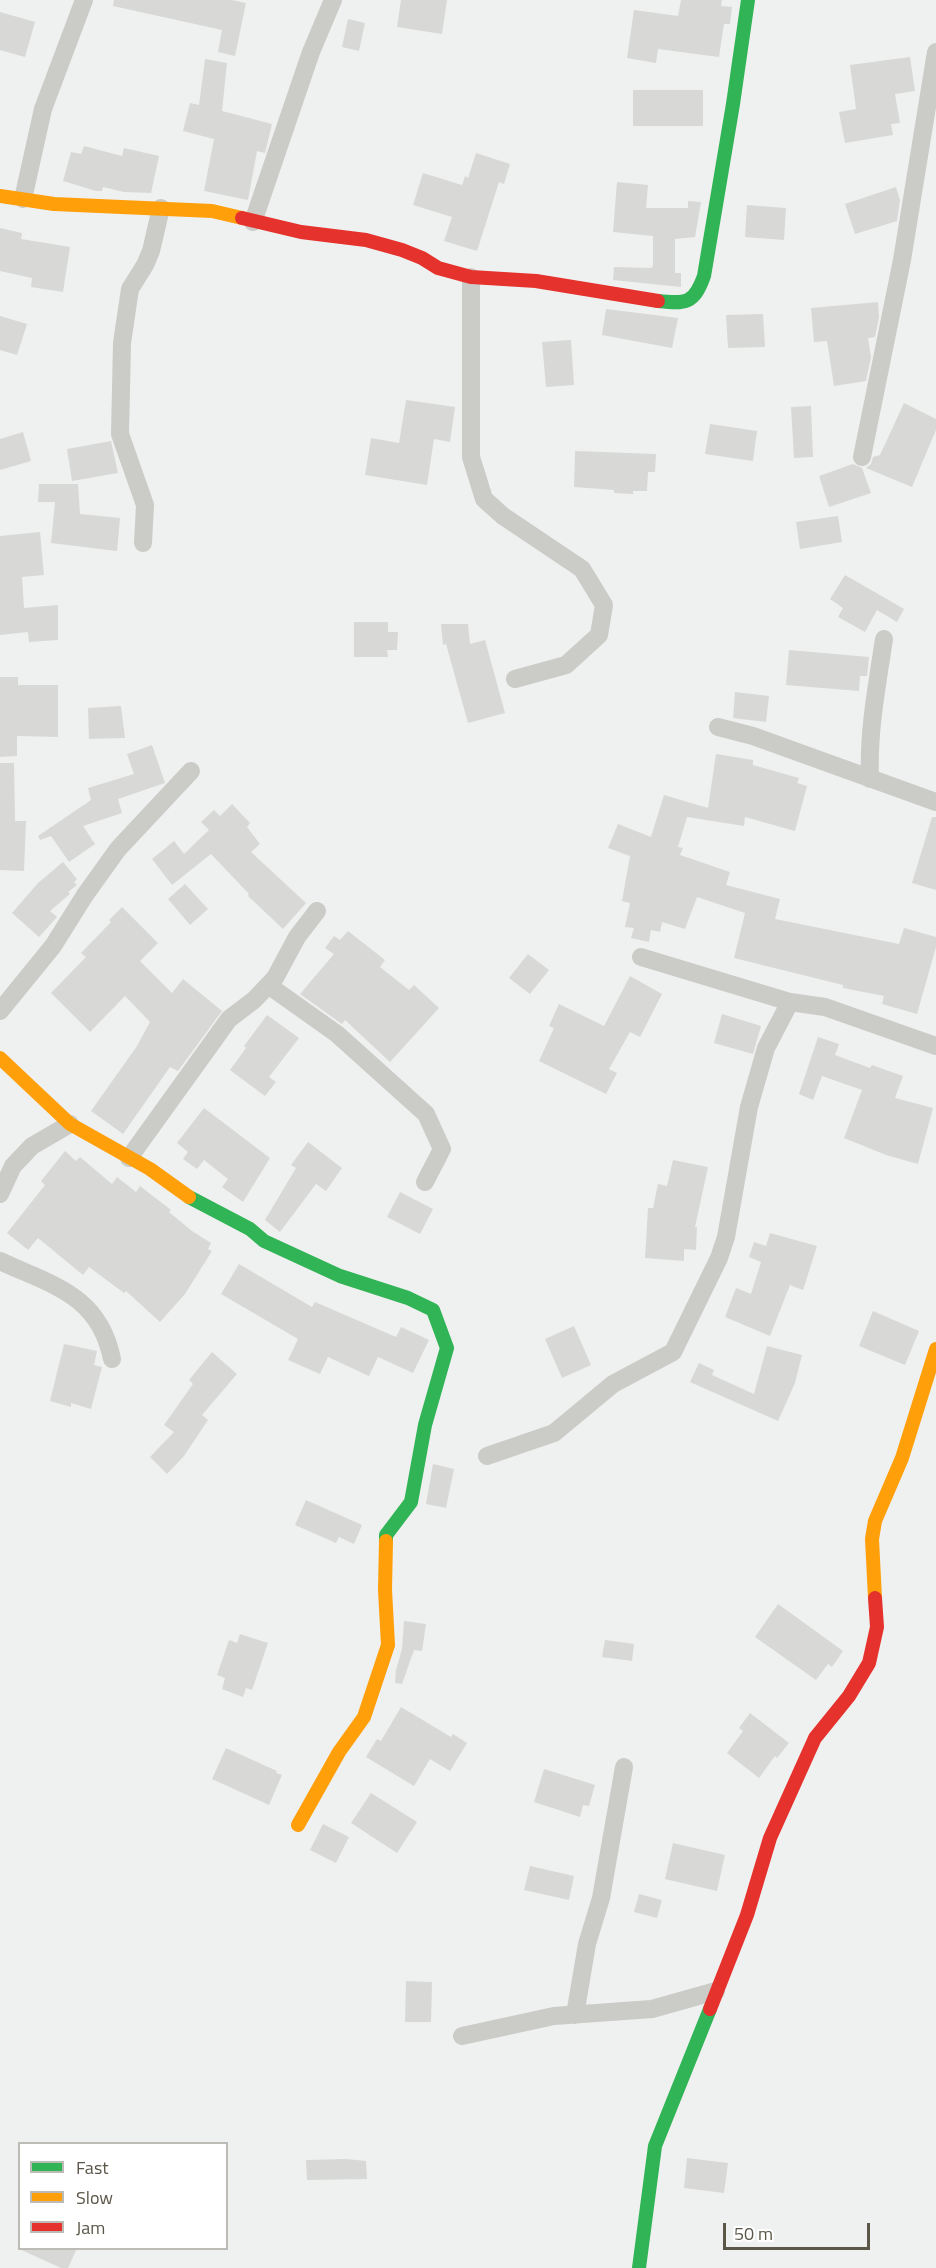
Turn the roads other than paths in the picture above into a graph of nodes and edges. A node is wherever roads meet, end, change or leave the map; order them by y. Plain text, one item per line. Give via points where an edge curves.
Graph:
1 (84, 0) edge
2 (333, 0) edge
3 (748, 0) edge
4 (936, 52) edge
5 (0, 196) edge
6 (23, 199) junction
7 (161, 208) junction
8 (253, 222) junction
9 (471, 277) junction
10 (862, 457) dead end
11 (142, 543) dead end
12 (884, 639) dead end
13 (514, 680) dead end
14 (718, 727) dead end
15 (191, 771) dead end
16 (870, 778) junction
17 (936, 802) edge
18 (317, 911) dead end
19 (641, 957) dead end
20 (268, 985) junction
21 (790, 1002) junction
22 (0, 1011) edge
23 (936, 1046) edge
24 (0, 1058) edge
25 (70, 1124) junction
26 (129, 1158) junction
27 (425, 1182) dead end
28 (0, 1194) edge
29 (0, 1261) edge
30 (936, 1349) edge
31 (112, 1359) dead end
32 (487, 1456) dead end
33 (624, 1767) dead end
34 (298, 1825) dead end
35 (716, 1991) junction
36 (575, 2015) junction
37 (462, 2036) dead end
38 (639, 2268) edge

1 - 6 street via 43,109
2 - 8 street via 311,52
3 - 9 street via 738,84 698,292 689,301 676,303 536,281
4 - 10 street via 902,260
5 - 6 street
6 - 7 street
7 - 8 street via 212,211
7 - 11 street via 151,251 130,289 122,344 120,434 145,505
8 - 9 street via 366,240
9 - 13 street via 471,457 484,499 582,569 604,605 599,634 566,665
12 - 16 street via 869,751
14 - 16 street
15 - 22 street via 118,849 53,946
16 - 17 street
18 - 20 street
19 - 21 street
20 - 26 street via 229,1019
20 - 27 street via 337,1034 426,1114 442,1149
21 - 23 street via 825,1007
21 - 32 street via 766,1048 749,1107 719,1258 673,1352 613,1384 554,1433
24 - 25 street
25 - 26 street
25 - 28 street via 32,1146 13,1166
26 - 34 street via 264,1241 340,1276 433,1310 447,1348 425,1425 411,1502 386,1535 388,1645 364,1718 339,1752
29 - 31 street via 54,1283 82,1304 102,1333
30 - 35 street via 902,1458 875,1521 872,1539 877,1627 869,1662 849,1696 815,1738 770,1838 747,1915
33 - 36 street
35 - 36 street via 652,2009
35 - 38 street via 655,2146
36 - 37 street

